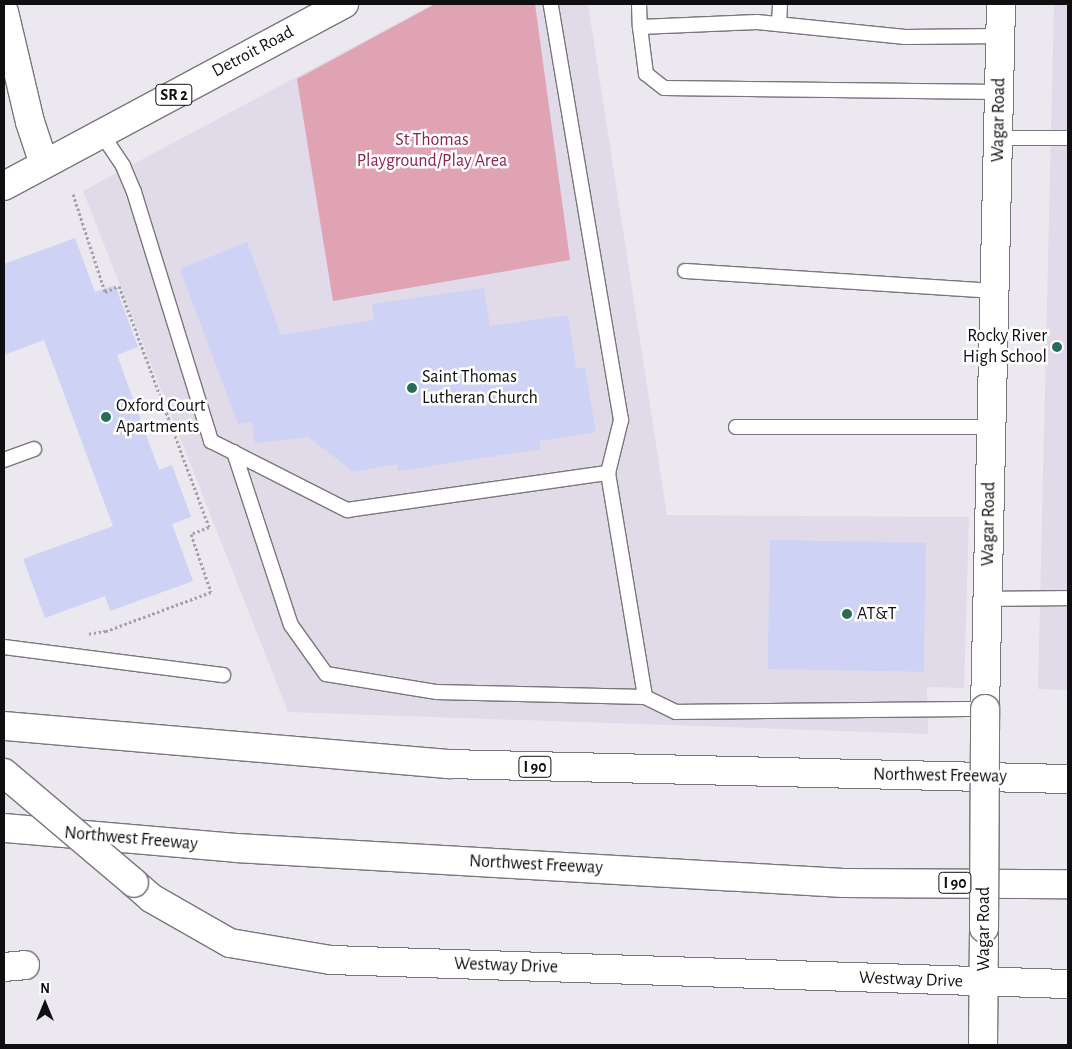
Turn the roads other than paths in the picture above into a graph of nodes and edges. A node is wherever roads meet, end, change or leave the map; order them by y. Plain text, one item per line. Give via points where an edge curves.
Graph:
1 (344, 4) edge
2 (551, 4) edge
3 (639, 4) edge
4 (780, 4) edge
5 (1002, 4) edge
6 (4, 14) edge
7 (779, 24) junction
8 (640, 27) junction
9 (1001, 36) junction
10 (999, 92) junction
11 (101, 133) junction
12 (998, 138) junction
13 (1068, 138) edge
14 (44, 164) junction
15 (4, 186) edge
16 (686, 271) dead end
17 (994, 291) junction
18 (736, 427) dead end
19 (991, 427) junction
20 (34, 449) dead end
21 (234, 452) junction
22 (4, 460) edge
23 (608, 472) junction
24 (1068, 598) edge
25 (987, 599) junction
26 (4, 648) edge
27 (223, 675) dead end
28 (645, 697) junction
29 (985, 709) junction
30 (4, 726) edge
31 (4, 772) edge
32 (1068, 779) edge
33 (4, 828) edge
34 (1068, 884) edge
35 (984, 982) junction
36 (1068, 984) edge
37 (983, 1045) edge

1 - 11 main road, Detroit Road / SR 2
2 - 23 lane via 621,420
3 - 8 lane
4 - 7 lane
5 - 9 main road, Wagar Road
6 - 14 main road via 30,122
7 - 8 lane
7 - 9 lane via 905,37
8 - 10 lane via 646,74 664,88
9 - 10 main road, Wagar Road
10 - 12 main road, Wagar Road
11 - 14 main road, Detroit Road / SR 2
11 - 21 lane via 123,166 134,192 211,441
12 - 13 lane
12 - 17 main road, Wagar Road
14 - 15 main road, Detroit Road / SR 2
16 - 17 lane
17 - 19 main road, Wagar Road
18 - 19 lane
19 - 25 main road, Wagar Road
20 - 22 lane
21 - 23 lane via 347,510
21 - 28 lane via 291,625 326,674 436,692
23 - 28 lane
24 - 25 lane
25 - 29 main road, Wagar Road
26 - 27 lane
28 - 29 lane via 676,712
29 - 35 main road, Wagar Road, bridge
30 - 32 main road, Northwest Freeway / I 90 via 448,764
31 - 35 main road, Westway Drive, bridge via 151,898 230,943 331,960
33 - 34 main road, Northwest Freeway / I 90 via 236,848 833,882
35 - 36 main road, Westway Drive
35 - 37 main road, Wagar Road

